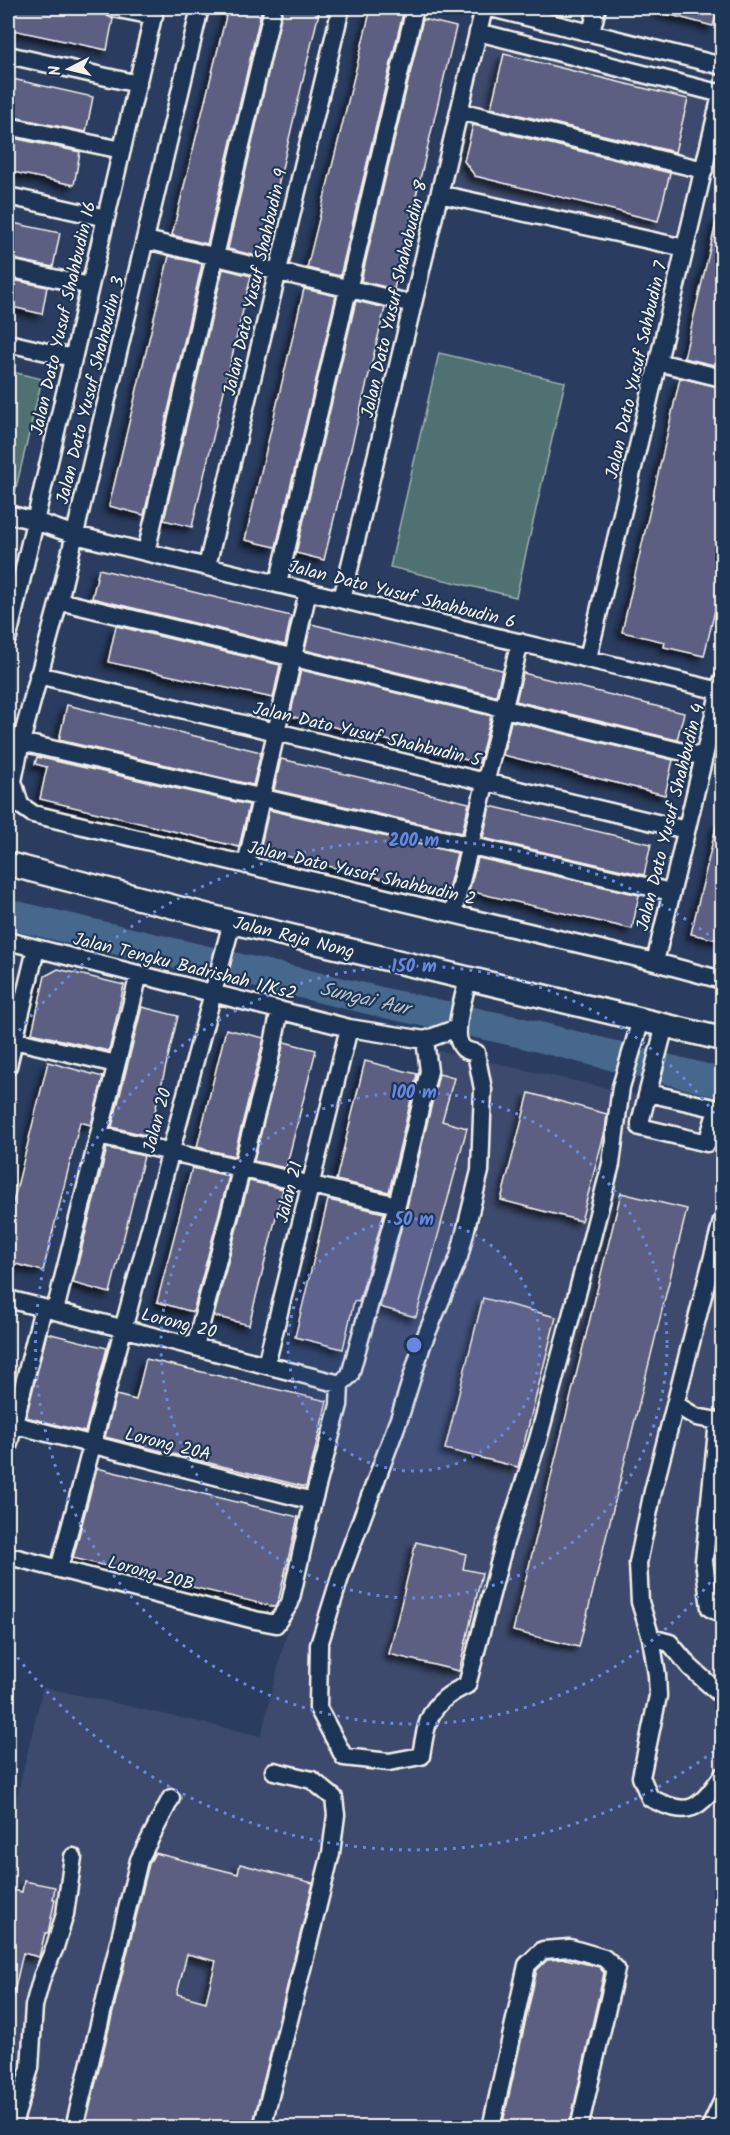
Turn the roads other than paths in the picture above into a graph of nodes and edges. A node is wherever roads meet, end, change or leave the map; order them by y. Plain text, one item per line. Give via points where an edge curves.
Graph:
1 (113, 8) edge
2 (200, 8) edge
3 (273, 8) edge
4 (341, 8) edge
5 (416, 8) edge
6 (484, 8) edge
7 (491, 8) edge
8 (597, 8) edge
9 (154, 12) edge
10 (478, 32) junction
11 (591, 33) junction
12 (8, 55) edge
13 (723, 66) edge
14 (138, 84) junction
15 (722, 93) edge
16 (459, 111) junction
17 (8, 126) edge
18 (122, 150) junction
19 (704, 170) junction
20 (439, 194) junction
21 (8, 196) edge
22 (106, 218) junction
23 (146, 240) junction
24 (685, 248) junction
25 (215, 256) junction
26 (8, 268) edge
27 (278, 272) junction
28 (90, 286) junction
29 (348, 289) junction
30 (413, 304) junction
31 (8, 343) edge
32 (73, 358) junction
33 (658, 362) junction
34 (723, 378) edge
35 (8, 514) edge
36 (35, 521) junction
37 (75, 535) junction
38 (146, 552) junction
39 (207, 566) junction
40 (14, 579) edge
41 (278, 584) junction
42 (308, 591) junction
43 (342, 599) junction
44 (59, 601) junction
45 (8, 637) edge
46 (520, 642) junction
47 (293, 658) junction
48 (588, 658) junction
49 (38, 675) junction
50 (721, 686) edge
51 (504, 709) junction
52 (276, 732) junction
53 (21, 742) junction
54 (704, 757) junction
55 (13, 781) joint
56 (486, 782) junction
57 (261, 797) junction
58 (686, 830) junction
59 (470, 846) junction
60 (8, 864) edge
61 (246, 865) junction
62 (671, 892) junction
63 (453, 914) junction
64 (232, 922) junction
65 (8, 941) edge
66 (36, 949) junction
67 (655, 962) junction
68 (139, 974) junction
69 (468, 979) junction
70 (723, 980) edge
71 (212, 993) junction
72 (280, 1010) junction
73 (641, 1020) junction
74 (664, 1025) junction
75 (349, 1028) junction
76 (457, 1028) junction
77 (12, 1034) edge
78 (723, 1039) edge
79 (425, 1040) junction
80 (116, 1064) junction
81 (8, 1066) edge
82 (650, 1086) junction
83 (99, 1135) junction
84 (169, 1152) junction
85 (241, 1168) junction
86 (311, 1185) junction
87 (397, 1205) junction
88 (723, 1221) edge
89 (8, 1299) edge
90 (49, 1310) junction
91 (122, 1328) junction
92 (195, 1347) junction
93 (266, 1365) junction
94 (340, 1384) junction
95 (675, 1404) junction
96 (720, 1421) edge
97 (10, 1424) edge
98 (92, 1444) junction
99 (8, 1447) edge
100 (313, 1501) junction
101 (17, 1558) dead end
102 (59, 1569) junction
103 (723, 1614) edge
104 (651, 1638) junction
105 (723, 1696) edge
106 (274, 1771) dead end
107 (723, 1776) edge
108 (171, 1798) dead end
109 (73, 1857) dead end
110 (723, 2102) edge
111 (12, 2127) edge
112 (74, 2127) edge
113 (262, 2127) edge
114 (491, 2127) edge
115 (579, 2127) edge
116 (710, 2127) edge

1 - 9 street
2 - 23 street, Jalan Dato Yusuf Shahbudin 3
3 - 25 street
4 - 27 street, Jalan Dato Yusuf Shahbudin 9
5 - 29 street
6 - 10 street, Jalan Dato Yusuf Shahabudin 8
7 - 11 street
8 - 11 street
9 - 14 street, Jalan Dato Yusuf Shahbudin 16
10 - 15 street
10 - 16 street, Jalan Dato Yusuf Shahabudin 8
11 - 13 street
12 - 14 street
14 - 18 street, Jalan Dato Yusuf Shahbudin 16
15 - 19 street, Jalan Dato Yusuf Sahbudin 7
16 - 19 street
16 - 20 street, Jalan Dato Yusuf Shahabudin 8
17 - 18 street
18 - 22 street, Jalan Dato Yusuf Shahbudin 16
19 - 24 street, Jalan Dato Yusuf Sahbudin 7
20 - 24 street
20 - 30 street, Jalan Dato Yusuf Shahabudin 8
21 - 22 street
22 - 28 street, Jalan Dato Yusuf Shahbudin 16
23 - 25 street
23 - 37 street, Jalan Dato Yusuf Shahbudin 3
24 - 33 street, Jalan Dato Yusuf Sahbudin 7
25 - 27 street
25 - 38 street
26 - 28 street
27 - 29 street
27 - 39 street, Jalan Dato Yusuf Shahbudin 9
28 - 32 street, Jalan Dato Yusuf Shahbudin 16
29 - 30 street
29 - 41 street
30 - 43 street, Jalan Dato Yusuf Shahabudin 8
31 - 32 street
32 - 36 street, Jalan Dato Yusuf Shahbudin 16
33 - 34 street
33 - 48 street, Jalan Dato Yusuf Sahbudin 7
35 - 36 street, Jalan Dato Yusuf Shahbudin 6
36 - 37 street, Jalan Dato Yusuf Shahbudin 6
36 - 40 street, Jalan Dato Yusuf Shahbudin 16
37 - 38 street, Jalan Dato Yusuf Shahbudin 6
37 - 44 street, Jalan Dato Yusuf Shahbudin 3
38 - 39 street, Jalan Dato Yusuf Shahbudin 6
39 - 41 street, Jalan Dato Yusuf Shahbudin 6
40 - 45 street, Jalan Dato Yusuf Shahbudin 16
41 - 42 street, Jalan Dato Yusuf Shahbudin 6
42 - 43 street, Jalan Dato Yusuf Shahbudin 6
42 - 47 street
43 - 46 street, Jalan Dato Yusuf Shahbudin 6
44 - 47 street
44 - 49 street, Jalan Dato Yusuf Shahbudin 3
46 - 48 street, Jalan Dato Yusuf Shahbudin 6
46 - 51 street
47 - 51 street
47 - 52 street
48 - 50 street, Jalan Dato Yusuf Shahbudin 6
49 - 52 street, Jalan Dato Yusuf Shahbudin 5
49 - 53 street, Jalan Dato Yusuf Shahbudin 3
50 - 54 street, Jalan Dato Yusuf Shahbudin 4
51 - 54 street
51 - 56 street
52 - 56 street, Jalan Dato Yusuf Shahbudin 5
52 - 57 street
53 - 55 street, Jalan Dato Yusuf Shahbudin 3
53 - 57 street
54 - 58 street, Jalan Dato Yusuf Shahbudin 4
55 - 61 street, Jalan Dato Yusof Shahbudin 2 via 20,805 33,814
56 - 58 street, Jalan Dato Yusuf Shahbudin 5
56 - 59 street
57 - 59 street
57 - 61 street
58 - 62 street, Jalan Dato Yusuf Shahbudin 4
59 - 62 street
59 - 63 street
60 - 64 main road, Jalan Raja Nong
61 - 63 street, Jalan Dato Yusof Shahbudin 2
62 - 67 street, Jalan Dato Yusuf Shahbudin 4
63 - 67 street, Jalan Dato Yusof Shahbudin 2
64 - 69 main road, Jalan Raja Nong
64 - 71 street, Jalan 20
65 - 66 street, Jalan Tengku Badrishah 1/Ks2
66 - 68 street, Jalan Tengku Badrishah 1/Ks2
66 - 77 street
67 - 70 street, Jalan Dato Yusof Shahbudin 2
68 - 71 street, Jalan Tengku Badrishah 1/Ks2
68 - 80 street
69 - 73 main road, Jalan Raja Nong
69 - 76 street
71 - 72 street, Jalan Tengku Badrishah 1/Ks2
71 - 84 street, Jalan 20
72 - 75 street, Jalan Tengku Badrishah 1/Ks2
72 - 85 street
73 - 74 main road, Jalan Raja Nong
73 - 76 street via 621,1087 611,1164 538,1440 504,1545 467,1685 451,1692 429,1716 421,1756 388,1762 344,1757 318,1708 319,1645 422,1345 459,1257 480,1171 483,1089 476,1053 464,1050
74 - 78 main road, Jalan Raja Nong
74 - 82 street
75 - 79 street, Jalan Tengku Badrishah 1/Ks2
75 - 86 street, Jalan 21
76 - 79 street, Jalan Tengku Badrishah 1/Ks2
77 - 80 street
77 - 81 street
79 - 87 street via 429,1071
80 - 83 street
82 - 82 street via 714,1108 708,1143 640,1127
83 - 84 street
83 - 90 street
84 - 85 street
84 - 91 street, Jalan 20
85 - 86 street
85 - 92 street
86 - 87 street
86 - 93 street, Jalan 21
87 - 94 street via 350,1375
88 - 95 street
89 - 90 street, Lorong 20
90 - 91 street, Lorong 20
90 - 97 street
91 - 92 street, Lorong 20
91 - 98 street, Jalan 20
92 - 93 street, Lorong 20
93 - 94 street, Lorong 20
94 - 100 street via 339,1405
95 - 96 street via 696,1417
95 - 104 street via 638,1563 640,1602
96 - 103 street via 704,1561 710,1608
97 - 98 street, Lorong 20A
97 - 99 street
98 - 100 street, Lorong 20A
98 - 102 street, Jalan 20
100 - 102 street, Lorong 20B via 290,1603 276,1624
101 - 102 street, Lorong 20B
104 - 105 street via 670,1643
104 - 107 street via 658,1696 641,1777 650,1798 681,1810 699,1805
106 - 113 street via 312,1780 334,1798 336,1815 331,1853
108 - 112 street via 139,1860
109 - 111 street via 65,1914 34,2006 30,2068
110 - 116 street
114 - 115 street via 527,1965 543,1950 570,1948 604,1958 616,1970

